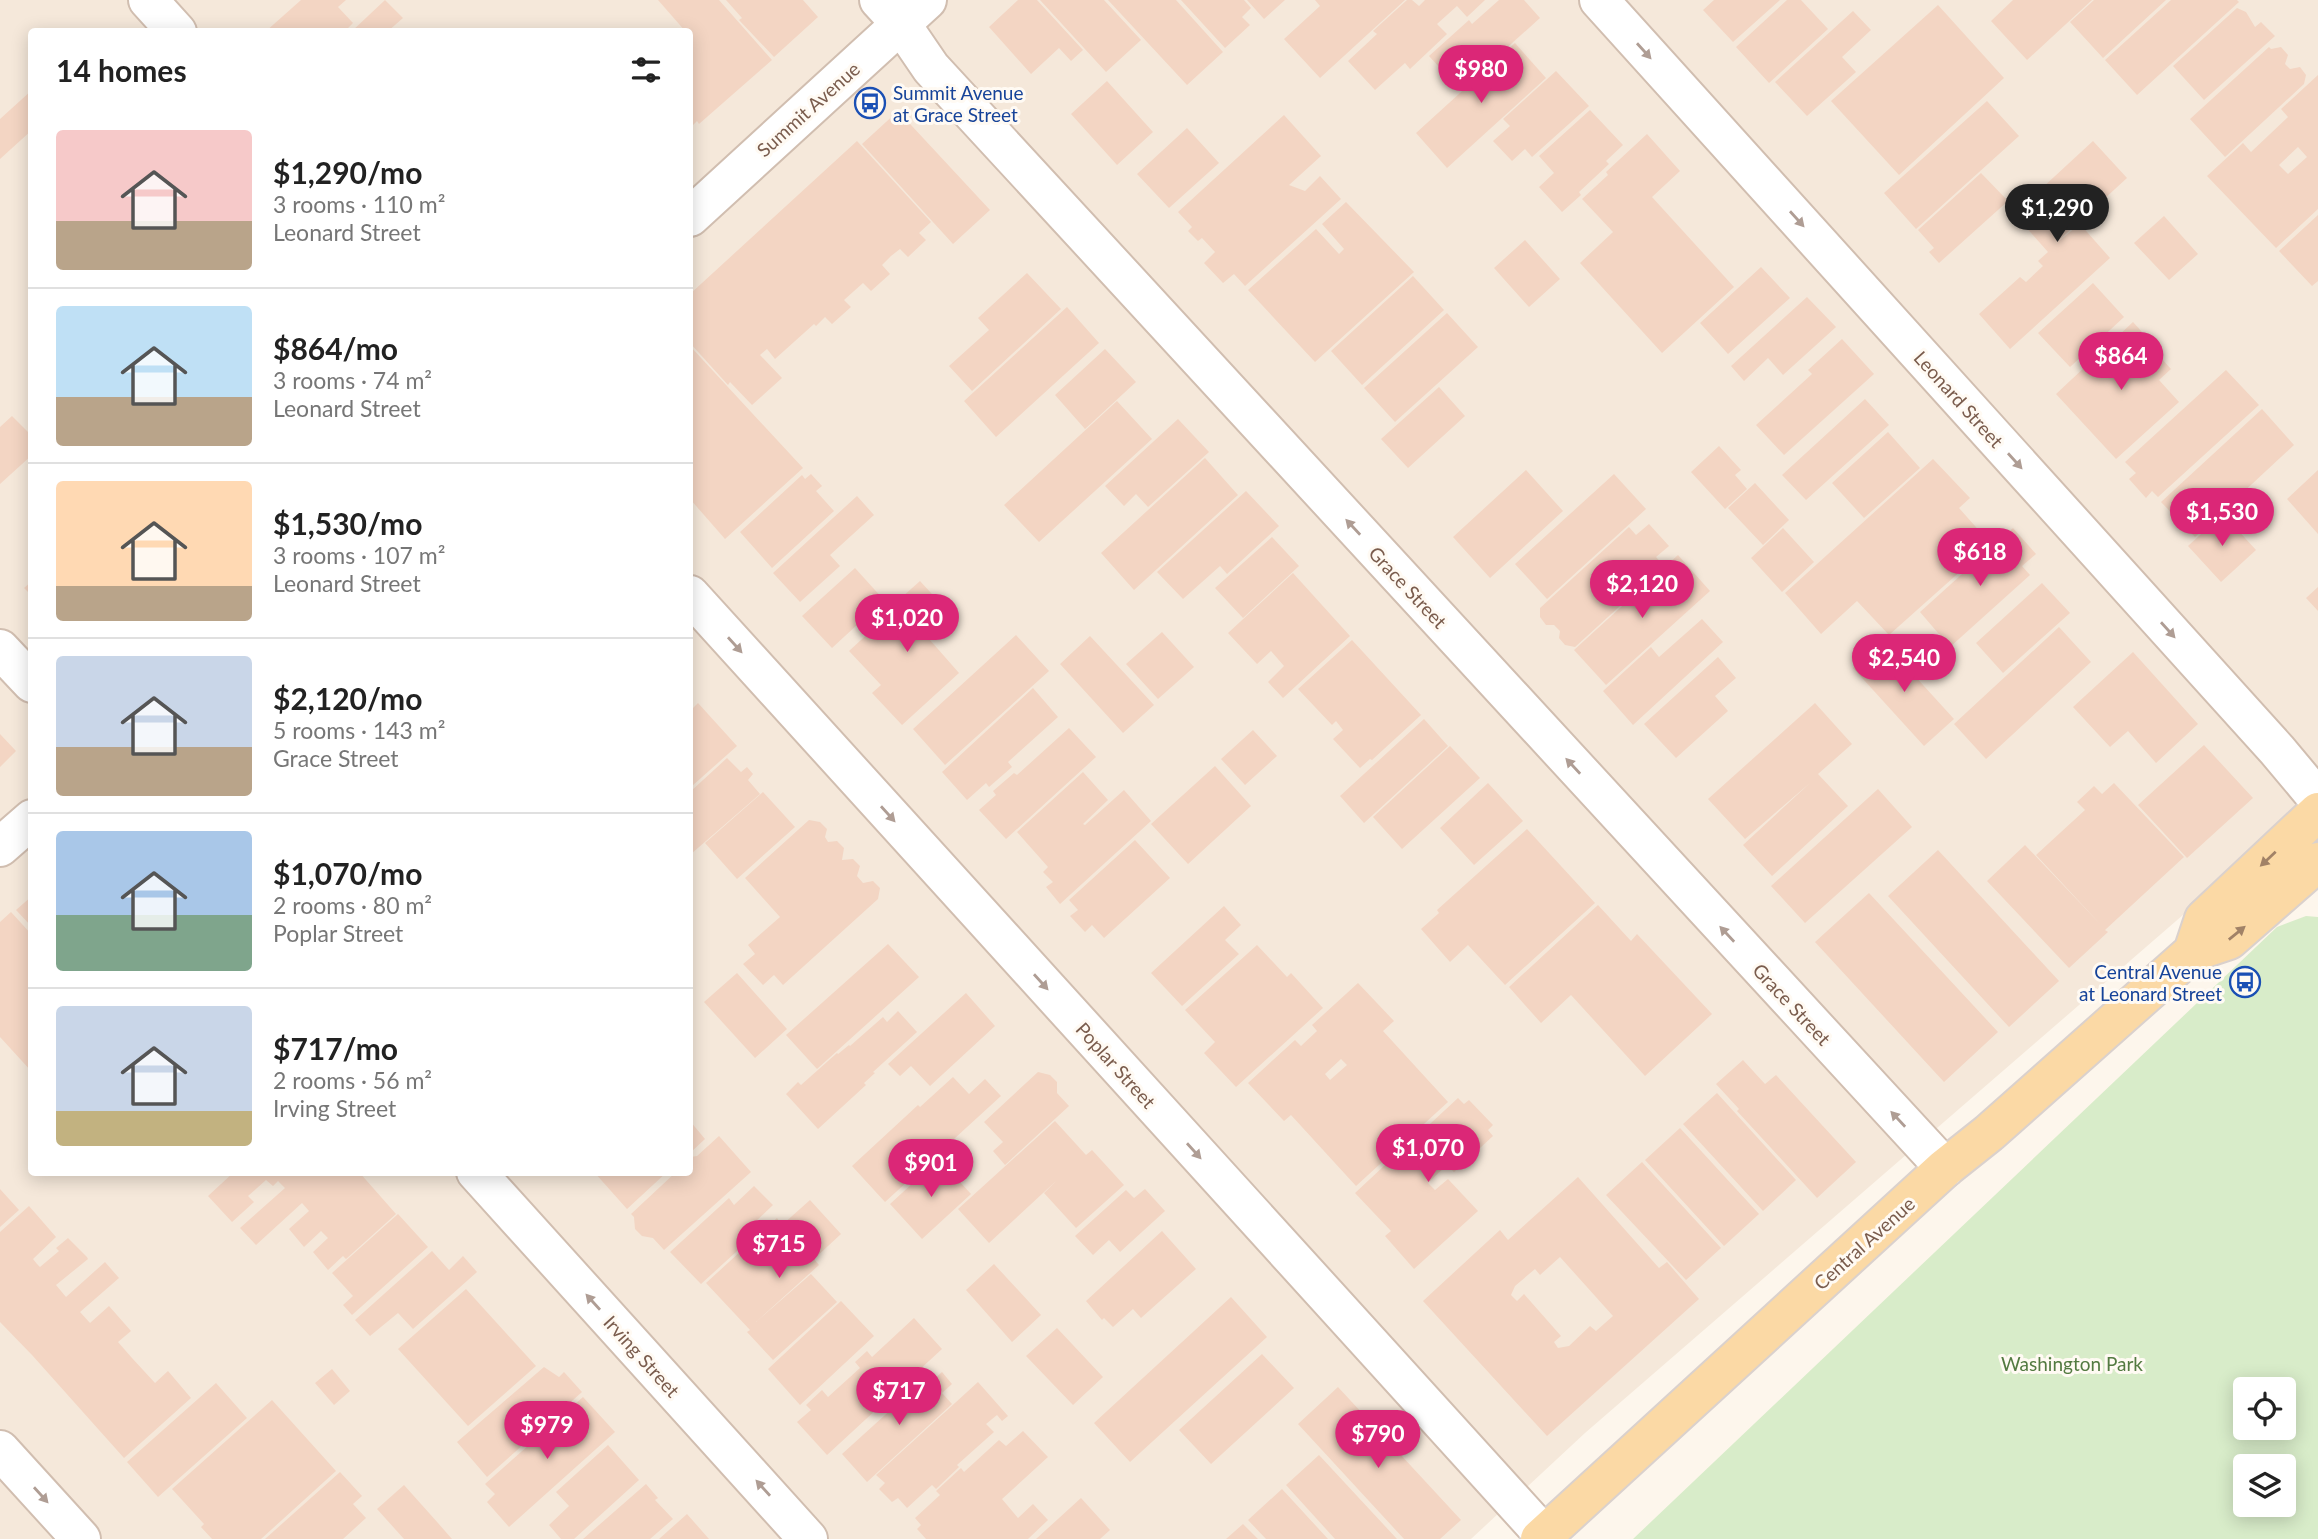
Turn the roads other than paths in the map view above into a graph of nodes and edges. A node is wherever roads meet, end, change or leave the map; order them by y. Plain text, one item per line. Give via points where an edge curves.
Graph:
1 (148, 0) edge
2 (1599, 0) edge
3 (902, 8) edge
4 (173, 28) edge
5 (693, 214) edge
6 (693, 597) edge
7 (0, 649) edge
8 (28, 679) edge
9 (2318, 799) edge
10 (2318, 812) edge
11 (28, 822) edge
12 (0, 847) edge
13 (2318, 862) edge
14 (2318, 892) edge
15 (2275, 901) junction
16 (2193, 952) junction
17 (1945, 1168) junction
18 (480, 1176) edge
19 (0, 1450) edge
20 (1542, 1537) edge
21 (81, 1539) edge
22 (808, 1539) edge

1 - 4 street
2 -> 9 street, Leonard Street
3 - 5 street, Summit Avenue
17 -> 3 street, Grace Street via 931,68
6 -> 20 street, Poplar Street
7 - 8 street
10 -> 16 main road, Central Avenue via 2204,919
11 - 12 street
13 - 15 main road, Central Avenue
14 - 15 main road
16 -> 15 main road, Central Avenue via 2229,940
16 - 17 main road, Central Avenue
17 - 20 main road, Central Avenue
22 -> 18 street, Irving Street
19 -> 21 street

